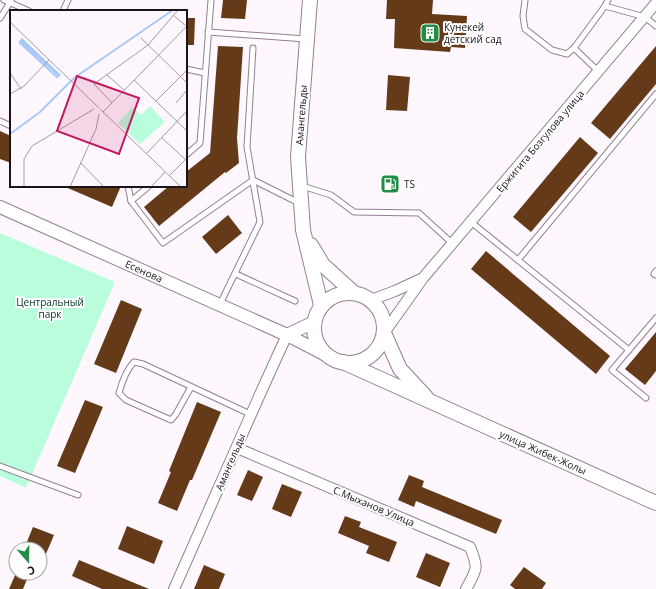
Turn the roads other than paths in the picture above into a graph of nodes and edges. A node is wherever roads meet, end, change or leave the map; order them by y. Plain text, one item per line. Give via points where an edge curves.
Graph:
1 (4, 0) edge
2 (68, 0) edge
3 (210, 0) edge
4 (310, 0) edge
5 (525, 0) edge
6 (608, 0) edge
7 (11, 1) edge
8 (656, 3) edge
9 (605, 6) junction
10 (27, 10) edge
11 (63, 10) edge
12 (644, 16) junction
13 (0, 18) edge
14 (656, 26) edge
15 (208, 32) junction
16 (307, 39) junction
17 (253, 48) dead end
18 (574, 48) junction
19 (187, 69) edge
20 (598, 71) junction
21 (205, 73) junction
22 (656, 94) edge
23 (0, 121) edge
24 (10, 126) edge
25 (187, 154) edge
26 (253, 180) junction
27 (300, 186) junction
28 (128, 187) edge
29 (148, 187) edge
30 (131, 201) junction
31 (301, 205) junction
32 (0, 207) edge
33 (471, 222) junction
34 (303, 230) junction
35 (452, 244) junction
36 (518, 260) junction
37 (656, 271) edge
38 (236, 274) junction
39 (656, 275) edge
40 (423, 278) junction
41 (354, 293) junction
42 (371, 300) junction
43 (295, 301) dead end
44 (220, 305) junction
45 (321, 305) junction
46 (656, 318) edge
47 (314, 322) junction
48 (384, 333) junction
49 (287, 335) junction
50 (629, 350) junction
51 (326, 355) junction
52 (343, 362) junction
53 (191, 387) junction
54 (646, 398) dead end
55 (430, 402) junction
56 (250, 414) junction
57 (237, 448) junction
58 (0, 466) edge
59 (78, 495) dead end
60 (651, 501) edge
61 (174, 589) edge
62 (466, 589) edge

1 - 7 lane
2 - 11 lane
3 - 15 lane
4 - 16 main road, Амангельды
5 - 18 lane via 525,29 552,50 567,54
6 - 9 lane
7 - 10 lane
7 - 13 lane
8 - 12 street, Ержигита Бозгулова улица
9 - 12 lane
9 - 18 lane
12 - 14 lane
12 - 20 street, Ержигита Бозгулова улица
15 - 16 lane
15 - 21 lane
16 - 27 main road, Амангельды via 298,157
17 - 26 lane via 247,147
18 - 20 lane
19 - 21 lane
20 - 33 street, Ержигита Бозгулова улица
21 - 25 lane via 200,143
22 - 36 lane
23 - 24 lane
26 - 30 lane via 163,243
26 - 31 lane
26 - 38 lane via 260,222
27 - 31 main road, Амангельды
27 - 35 lane via 331,195 354,212 419,213
28 - 30 lane
29 - 30 lane
31 - 34 main road, Амангельды
32 - 44 street, Есенова
33 - 35 street, Ержигита Бозгулова улица
33 - 36 lane
34 - 41 main road via 323,265
34 - 45 main road, Амангельды
35 - 40 street, Ержигита Бозгулова улица
36 - 50 lane
37 - 39 lane
38 - 43 lane
38 - 44 lane
40 - 42 street
40 - 48 street, Ержигита Бозгулова улица
41 - 42 main road
41 - 45 main road via 336,295
42 - 48 main road via 382,315
44 - 49 street, Есенова
45 - 47 main road
46 - 50 lane
47 - 49 street
47 - 51 main road via 316,340
48 - 52 main road via 376,350 361,361
48 - 55 main road via 400,369
49 - 51 street, Есенова
49 - 56 street, Амангельды
50 - 54 lane via 612,370
51 - 52 main road
52 - 55 main road, улица Жибек-Жолы
53 - 53 lane via 134,362 119,393 126,400 171,420
53 - 56 lane
55 - 60 main road, улица Жибек-Жолы
56 - 57 street, Амангельды
57 - 61 street, Амангельды
57 - 62 street, С.Мыханов Улица via 470,547 476,567
58 - 59 lane

